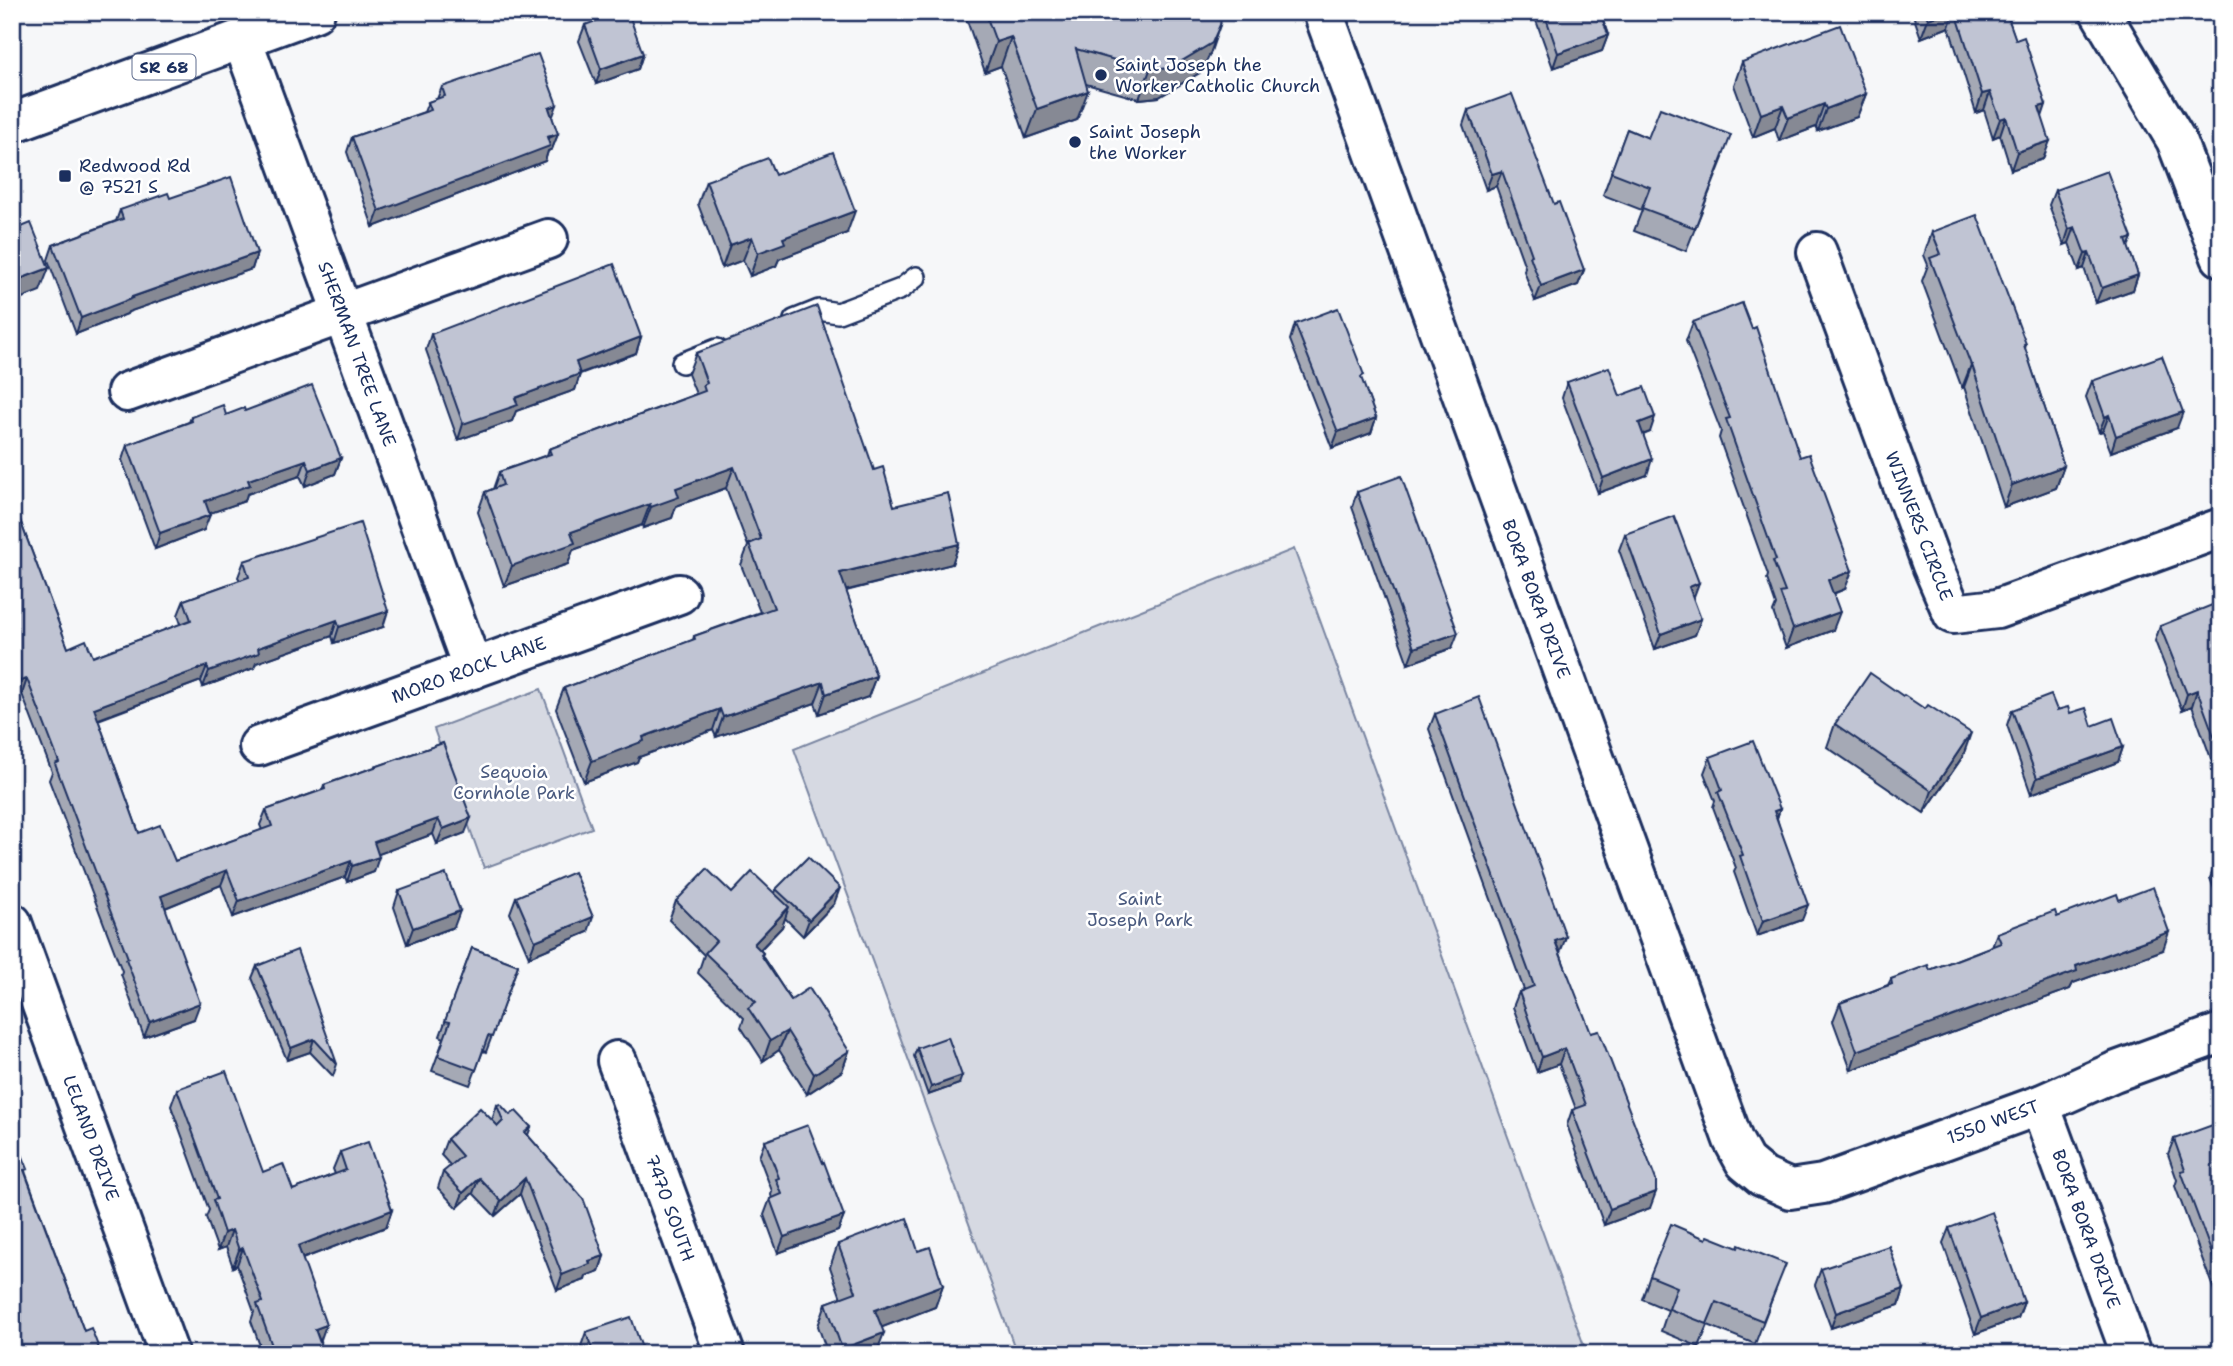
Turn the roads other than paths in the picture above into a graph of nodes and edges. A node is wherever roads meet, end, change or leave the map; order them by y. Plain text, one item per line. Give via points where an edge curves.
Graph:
1 (315, 12) edge
2 (1323, 12) edge
3 (2100, 12) edge
4 (242, 39) junction
5 (12, 123) edge
6 (548, 239) dead end
7 (1817, 252) dead end
8 (2221, 257) edge
9 (916, 276) dead end
10 (343, 314) junction
11 (781, 324) edge
12 (732, 344) edge
13 (682, 363) dead end
14 (127, 392) dead end
15 (2221, 528) edge
16 (679, 594) dead end
17 (473, 669) junction
18 (259, 746) dead end
19 (12, 923) edge
20 (2221, 1033) edge
21 (617, 1061) dead end
22 (2040, 1105) junction
23 (1763, 1177) joint
24 (169, 1354) edge
25 (725, 1354) edge
26 (2132, 1354) edge

1 - 4 street, SR 68
2 - 23 street, BORA BORA DRIVE via 1733,1140 1745,1162
3 - 8 street via 2176,139
4 - 5 street, SR 68
4 - 10 street, SHERMAN TREE LANE
6 - 10 street
7 - 15 street, WINNERS CIRCLE via 1953,614 1997,609
9 - 11 lane via 901,289 838,313 819,310
10 - 14 street
10 - 17 street, SHERMAN TREE LANE
12 - 13 lane
16 - 17 street, MORO ROCK LANE
17 - 18 street, MORO ROCK LANE
19 - 24 street, LELAND DRIVE
20 - 22 street, 1550 WEST
21 - 25 street, 7470 SOUTH
22 - 23 street, 1550 WEST via 1823,1184 1790,1189
22 - 26 street, BORA BORA DRIVE

